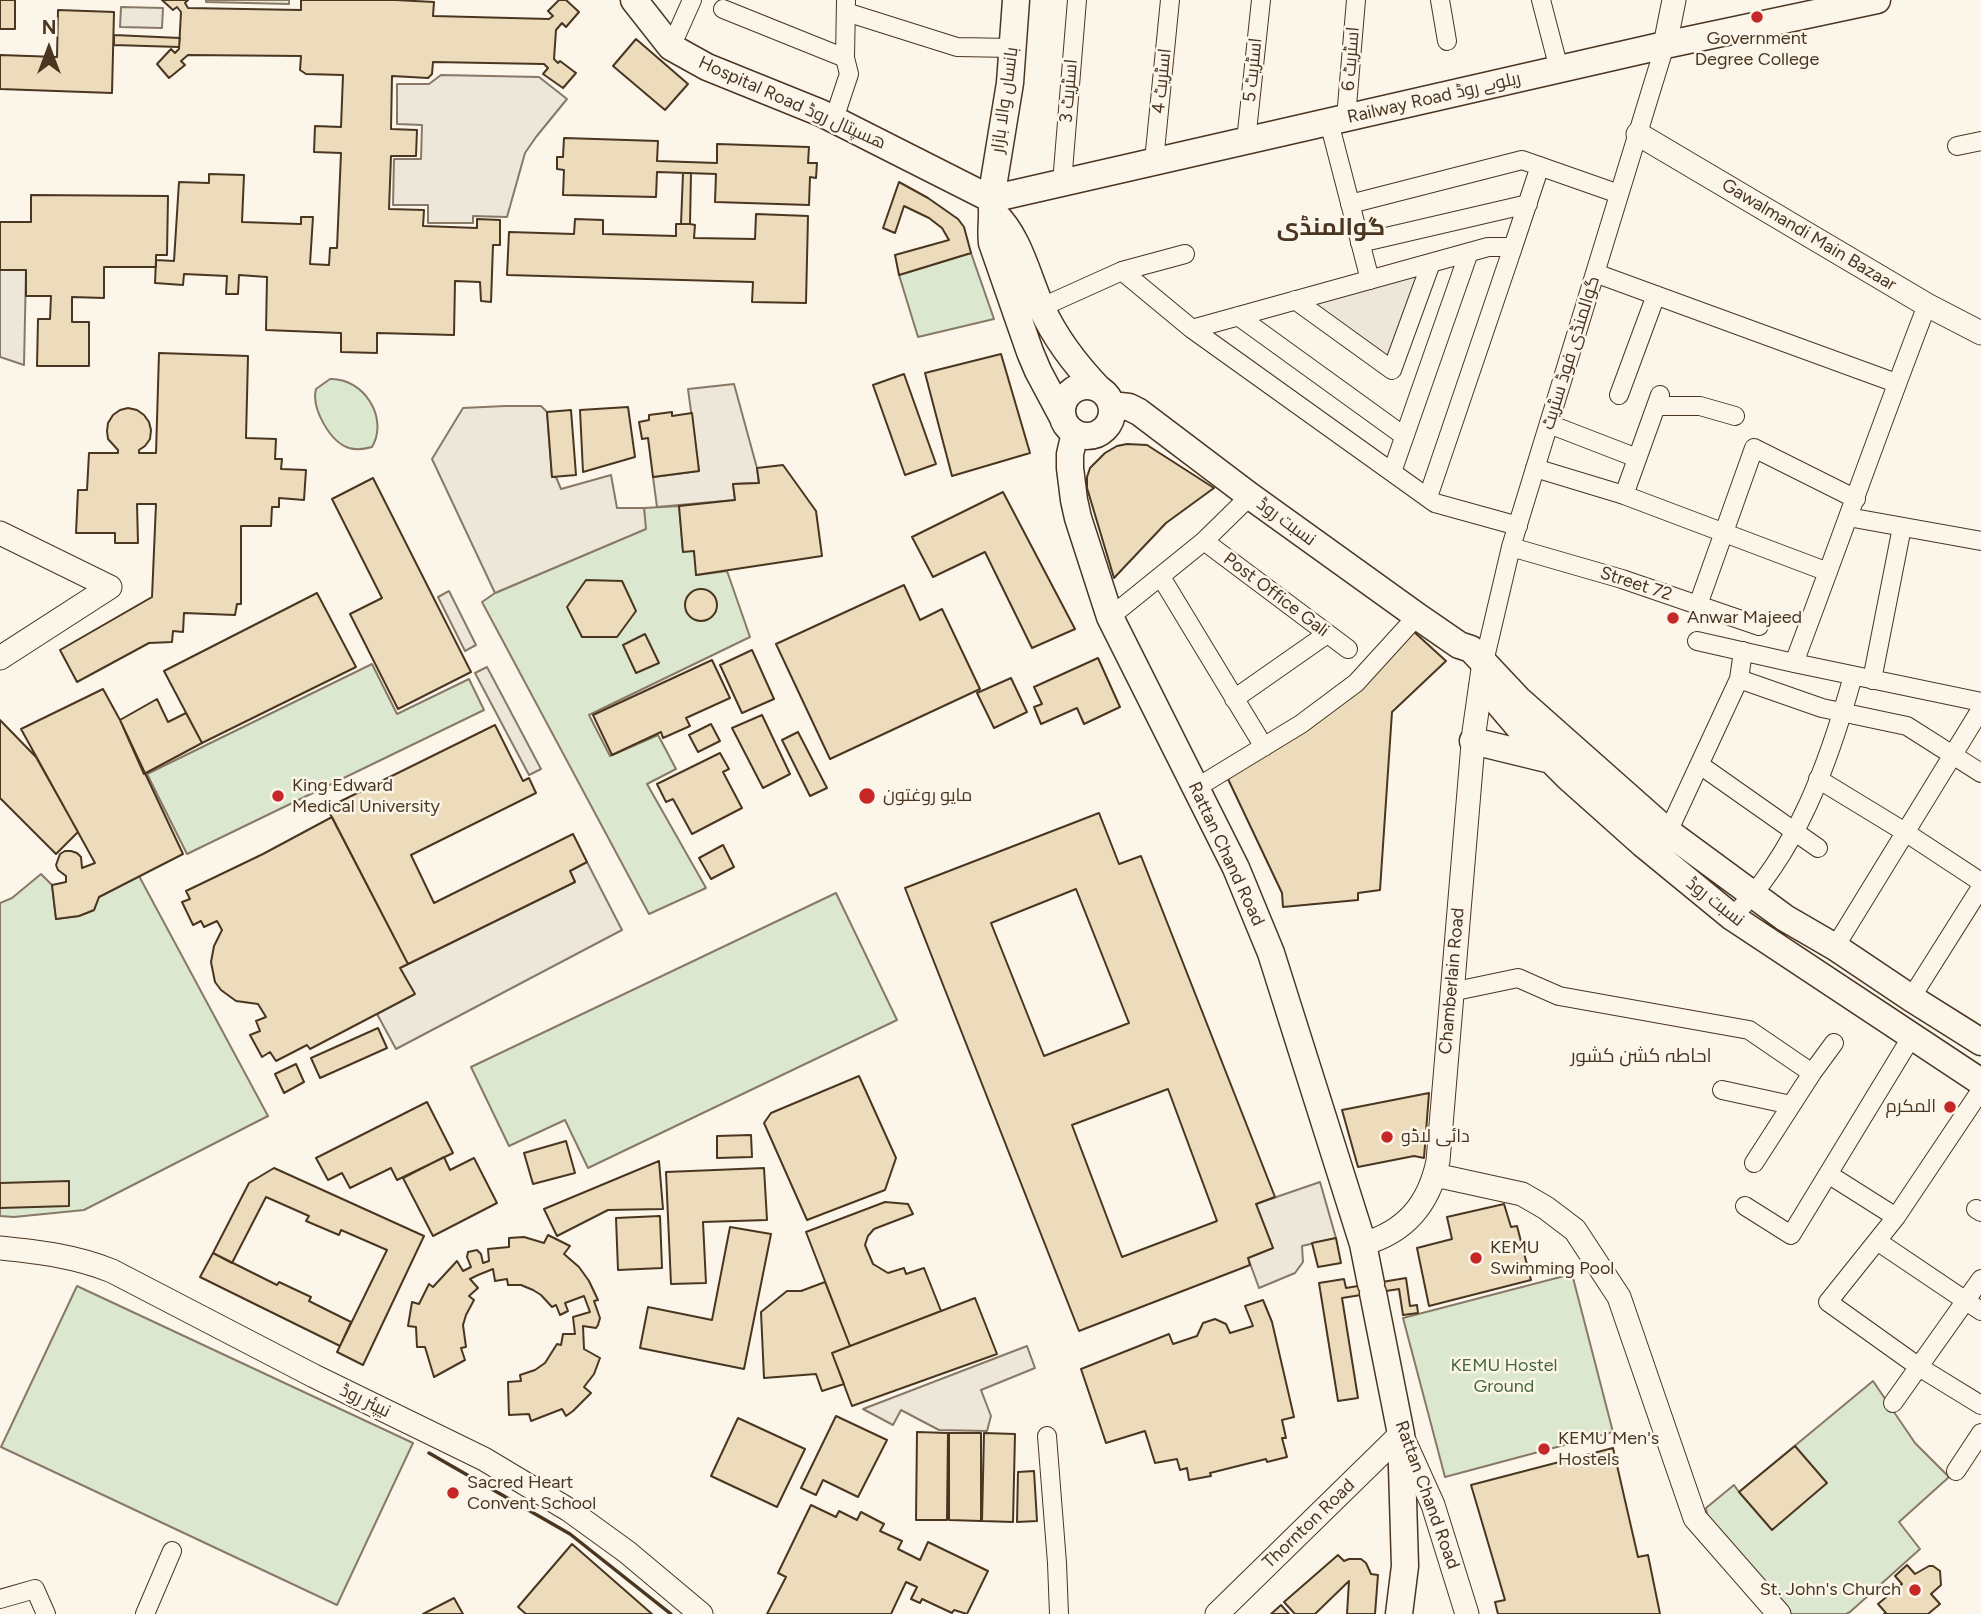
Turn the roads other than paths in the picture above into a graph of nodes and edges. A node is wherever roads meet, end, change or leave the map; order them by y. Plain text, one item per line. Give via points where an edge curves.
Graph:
1 (634, 0) edge
2 (692, 0) edge
3 (1016, 0) edge
4 (1077, 0) edge
5 (1170, 0) edge
6 (1261, 0) edge
7 (1356, 0) edge
8 (1440, 0) edge
9 (1541, 0) edge
10 (1674, 0) edge
11 (1877, 0) edge
12 (846, 6) edge
13 (723, 9) dead end
14 (1447, 41) dead end
15 (1665, 45) junction
16 (671, 47) junction
17 (1013, 48) junction
18 (845, 58) junction
19 (1559, 69) junction
20 (834, 119) junction
21 (1338, 120) junction
22 (1638, 134) junction
23 (1246, 141) junction
24 (1981, 141) edge
25 (1957, 146) dead end
26 (1154, 162) junction
27 (1540, 166) junction
28 (1062, 183) junction
29 (1619, 194) junction
30 (1350, 204) junction
31 (1528, 204) junction
32 (993, 206) junction
33 (1360, 243) junction
34 (1513, 247) junction
35 (1469, 252) junction
36 (1185, 254) dead end
37 (1431, 263) junction
38 (1122, 271) junction
39 (1595, 273) junction
40 (1370, 280) junction
41 (1656, 295) junction
42 (1296, 300) junction
43 (1927, 305) junction
44 (1042, 307) junction
45 (1238, 316) junction
46 (1192, 329) junction
47 (1981, 333) edge
48 (1896, 383) junction
49 (1619, 395) dead end
50 (1104, 396) junction
51 (1735, 416) dead end
52 (1549, 424) junction
53 (1068, 425) junction
54 (1404, 436) junction
55 (1637, 458) junction
56 (1535, 468) junction
57 (1392, 472) junction
58 (1624, 495) junction
59 (1250, 496) junction
60 (1428, 497) junction
61 (1856, 499) junction
62 (1849, 517) junction
63 (1518, 526) junction
64 (1902, 527) junction
65 (1723, 532) junction
66 (0, 533) edge
67 (1205, 541) junction
68 (1981, 541) edge
69 (1511, 547) junction
70 (1828, 572) junction
71 (1161, 577) junction
72 (1698, 605) junction
73 (1417, 616) junction
74 (1110, 617) junction
75 (1759, 626) dead end
76 (1327, 634) junction
77 (1697, 640) dead end
78 (1348, 649) dead end
79 (1743, 651) junction
80 (0, 658) edge
81 (1794, 663) junction
82 (1483, 672) junction
83 (1853, 676) junction
84 (1739, 679) junction
85 (1872, 680) junction
86 (1234, 699) junction
87 (1981, 702) edge
88 (1981, 709) edge
89 (1843, 712) junction
90 (1474, 741) junction
91 (1264, 747) junction
92 (1952, 756) junction
93 (1552, 760) junction
94 (1700, 765) junction
95 (1981, 774) edge
96 (1818, 779) junction
97 (1196, 788) junction
98 (1668, 832) junction
99 (1796, 832) junction
100 (1905, 832) junction
101 (1818, 848) dead end
102 (1981, 884) edge
103 (1754, 896) junction
104 (1732, 917) junction
105 (1835, 947) junction
106 (1451, 992) junction
107 (1911, 998) junction
108 (1912, 1036) junction
109 (1981, 1042) edge
110 (1834, 1043) dead end
111 (1812, 1073) junction
112 (1981, 1082) edge
113 (1722, 1090) dead end
114 (1981, 1090) edge
115 (1791, 1105) junction
116 (1754, 1163) dead end
117 (1828, 1174) junction
118 (1435, 1175) junction
119 (1745, 1206) dead end
120 (1896, 1217) junction
121 (1877, 1241) junction
122 (1363, 1244) junction
123 (0, 1248) edge
124 (1981, 1279) edge
125 (1973, 1306) edge
126 (1919, 1367) junction
127 (1893, 1404) dead end
128 (1981, 1405) edge
129 (1981, 1433) edge
130 (1401, 1434) junction
131 (1047, 1436) dead end
132 (1956, 1471) dead end
133 (172, 1551) dead end
134 (0, 1599) edge
135 (46, 1614) edge
136 (145, 1614) edge
137 (701, 1614) edge
138 (1059, 1614) edge
139 (1217, 1614) edge
140 (1399, 1614) edge
141 (1467, 1614) edge
142 (1779, 1614) edge

1 - 16 main road, Hospital Road ھسپتال روڈ
2 - 16 street
3 - 17 main road, بانساں والا بازار
4 - 28 street, اسٹریٹ 3
5 - 26 street, اسٹریٹ 4
6 - 23 street, اسٹریٹ 5
7 - 21 street, اسٹریٹ 6
8 - 14 street
9 - 19 street
10 - 15 street
11 - 15 main road, Railway Road ریلوے روڈ
12 - 17 street via 957,47
12 - 18 street
13 - 18 street
15 - 19 main road, Railway Road ریلوے روڈ
15 - 22 street, گوالمنڈی فوڈ سٹریٹ
16 - 20 main road, Hospital Road ھسپتال روڈ via 707,67
17 - 32 main road, بانساں والا بازار
18 - 20 street via 849,74
19 - 21 main road, Railway Road ریلوے روڈ
20 - 32 main road, Hospital Road ھسپتال روڈ
21 - 23 main road, Railway Road ریلوے روڈ
21 - 30 street, اسٹریٹ 6
22 - 29 street, گوالمنڈی فوڈ سٹریٹ
22 - 43 street, Gawalmandi Main Bazaar
23 - 26 main road, Railway Road ریلوے روڈ
24 - 25 street
26 - 28 main road, Railway Road ریلوے روڈ
27 - 29 street
27 - 30 street via 1522,160
27 - 31 street
28 - 32 main road, Railway Road ریلوے روڈ
29 - 39 street, گوالمنڈی فوڈ سٹریٹ
30 - 33 street, اسٹریٹ 6
31 - 33 street
31 - 34 street
32 - 44 main road, Hospital Road ھسپتال روڈ via 1013,236
32 - 53 main road via 992,243 1034,362
33 - 40 street, اسٹریٹ 6
34 - 35 street
34 - 60 street
35 - 37 street
35 - 54 street
36 - 38 street
37 - 40 street
37 - 42 street via 1392,370
38 - 44 street
38 - 46 street
39 - 41 street
39 - 52 street, گوالمنڈی فوڈ سٹریٹ
40 - 42 street
41 - 48 street
41 - 49 street
42 - 45 street
43 - 47 street, Gawalmandi Main Bazaar
43 - 48 street
44 - 50 main road, Hospital Road ھسپتال روڈ via 1067,353
45 - 46 street
45 - 54 street
46 - 57 street
48 - 61 street
50 - 53 main road via 1082,386 1068,394 1061,408
50 - 53 main road via 1111,419 1102,431 1089,436
50 - 59 main road, نسبت روڈ via 1139,412
51 - 55 street via 1658,400
52 - 55 street
52 - 56 street, گوالمنڈی فوڈ سٹریٹ
53 - 74 main road, Rattan Chand Road via 1074,500
54 - 57 street
55 - 58 street
56 - 58 street
56 - 63 street, گوالمنڈی فوڈ سٹریٹ
57 - 60 street
58 - 65 street
59 - 67 street
59 - 73 main road, نسبت روڈ
60 - 63 street via 1435,503
61 - 62 street
61 - 65 street via 1754,448
62 - 64 street
62 - 70 street
63 - 69 street, گوالمنڈی فوڈ سٹریٹ
64 - 68 street
64 - 85 street
65 - 70 street
65 - 72 street
66 - 80 street via 110,587
67 - 71 street
67 - 76 street, Post Office Gali
69 - 72 street, Street 72
69 - 82 street, گوالمنڈی فوڈ سٹریٹ
70 - 81 street
71 - 74 street
71 - 86 street
72 - 75 street, Street 72
73 - 82 main road, نسبت روڈ via 1471,649
73 - 91 street via 1356,683
74 - 97 main road, Rattan Chand Road
76 - 78 street, Post Office Gali
76 - 86 street
77 - 79 street
79 - 81 street
79 - 84 street
81 - 83 street
82 - 90 street, Chamberlain Road
82 - 93 main road, نسبت روڈ via 1523,732
82 - 98 main road, نسبت روڈ
83 - 85 street
83 - 89 street
84 - 89 street
84 - 94 street
85 - 87 street
86 - 91 street
88 - 92 street
89 - 92 street via 1907,726
89 - 96 street
90 - 93 main road
90 - 106 street, Chamberlain Road
91 - 97 street
92 - 95 street
92 - 100 street
93 - 104 main road, نسبت روڈ
94 - 98 street
94 - 99 street
96 - 99 street
96 - 100 street
97 - 122 main road, Rattan Chand Road via 1271,953
98 - 103 main road, نسبت روڈ
99 - 101 street
99 - 103 street
100 - 102 street
100 - 105 street
102 - 107 street
103 - 104 street
103 - 105 main road, نسبت روڈ
104 - 108 main road, نسبت روڈ
105 - 107 main road, نسبت روڈ
106 - 111 street via 1518,978 1559,996 1749,1030
106 - 118 street, Chamberlain Road
107 - 109 main road, نسبت روڈ
108 - 112 main road, نسبت روڈ
108 - 117 street
110 - 111 street
111 - 115 street
113 - 115 street
114 - 120 street
115 - 116 street
117 - 119 street via 1791,1235
117 - 120 street
118 - 122 street, Chamberlain Road via 1423,1201 1404,1225
118 - 142 street via 1522,1194 1575,1230 1619,1297 1695,1518
120 - 121 street
121 - 125 street
121 - 126 street via 1828,1301
122 - 130 main road, Rattan Chand Road
123 - 137 street, نیپئر روڈ via 59,1254 112,1270 484,1459 569,1510
124 - 125 street
125 - 126 street
126 - 127 street
126 - 128 street
129 - 132 street
130 - 139 street, Thornton Road
130 - 140 main road via 1405,1566
130 - 141 street, Rattan Chand Road via 1433,1505
131 - 138 street
133 - 136 street
134 - 135 street via 35,1590

